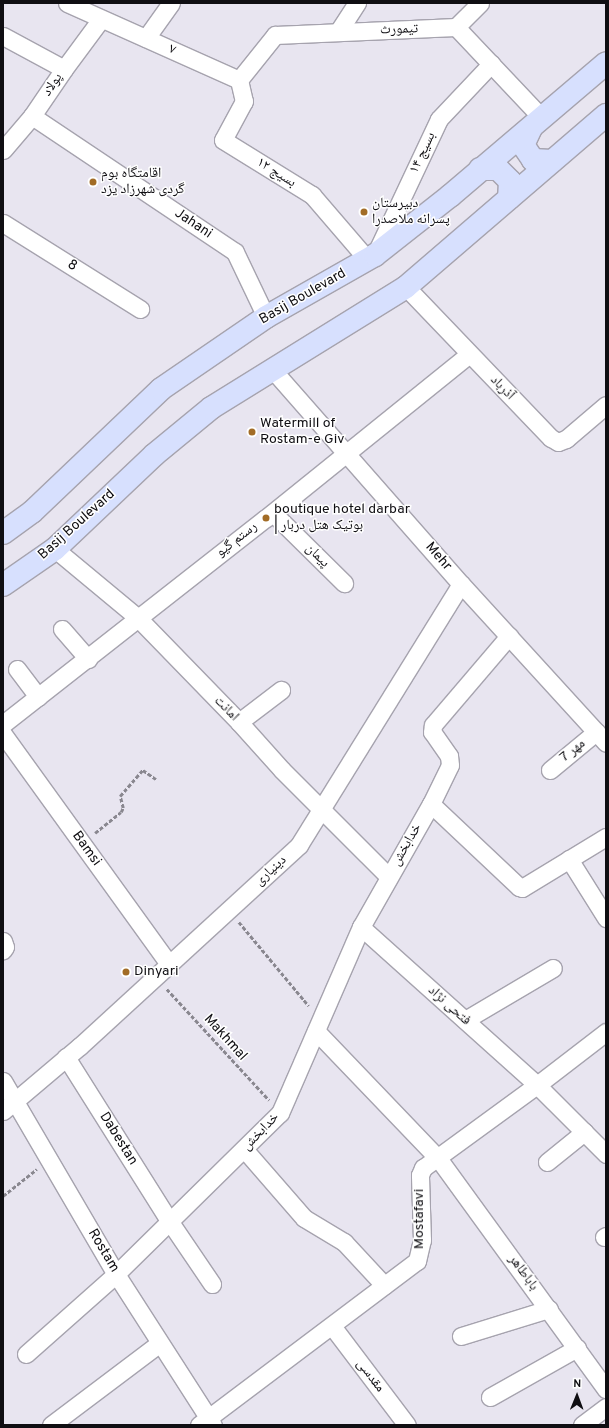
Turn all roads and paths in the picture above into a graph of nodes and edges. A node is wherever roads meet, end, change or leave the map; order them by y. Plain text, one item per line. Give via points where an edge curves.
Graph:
1 (67, 3) edge
2 (171, 3) edge
3 (357, 3) edge
4 (480, 3) edge
5 (101, 19) junction
6 (456, 27) junction
7 (338, 32) junction
8 (3, 36) edge
9 (146, 38) junction
10 (606, 63) edge
11 (491, 64) junction
12 (64, 68) junction
13 (238, 80) junction
14 (606, 114) edge
15 (32, 116) junction
16 (537, 123) junction
17 (3, 150) edge
18 (552, 161) junction
19 (480, 169) junction
20 (509, 198) junction
21 (3, 223) edge
22 (371, 257) junction
23 (406, 287) junction
24 (140, 309) dead end
25 (266, 317) junction
26 (469, 354) junction
27 (272, 369) junction
28 (606, 405) edge
29 (347, 453) junction
30 (273, 512) junction
31 (3, 533) edge
32 (55, 549) junction
33 (344, 584) dead end
34 (461, 584) junction
35 (3, 585) edge
36 (138, 618) junction
37 (62, 629) dead end
38 (509, 636) junction
39 (88, 659) junction
40 (17, 669) dead end
41 (281, 690) dead end
42 (38, 697) junction
43 (239, 722) junction
44 (3, 724) edge
45 (3, 734) edge
46 (601, 738) edge
47 (550, 770) dead end
48 (156, 778) dead end
49 (431, 804) junction
50 (322, 809) junction
51 (606, 837) edge
52 (82, 843) junction
53 (569, 859) junction
54 (389, 876) junction
55 (229, 910) junction
56 (606, 918) edge
57 (361, 928) junction
58 (169, 964) junction
59 (553, 968) dead end
60 (156, 977) junction
61 (465, 1020) junction
62 (318, 1025) junction
63 (606, 1032) edge
64 (66, 1057) junction
65 (3, 1082) edge
66 (537, 1085) junction
67 (9, 1106) edge
68 (280, 1113) junction
69 (584, 1132) junction
70 (244, 1149) junction
71 (606, 1154) edge
72 (438, 1158) junction
73 (49, 1160) junction
74 (547, 1162) dead end
75 (3, 1196) edge
76 (170, 1222) junction
77 (116, 1274) junction
78 (212, 1284) dead end
79 (384, 1285) junction
80 (549, 1309) junction
81 (332, 1326) junction
82 (461, 1336) dead end
83 (160, 1343) junction
84 (577, 1348) junction
85 (26, 1354) dead end
86 (606, 1389) edge
87 (490, 1397) dead end
88 (606, 1408) edge
89 (207, 1423) edge
90 (50, 1425) edge
91 (407, 1425) edge
92 (582, 1425) edge

1 - 5 street, ۷
2 - 9 street
3 - 7 street
4 - 6 street
5 - 9 street, ۷
5 - 12 street, پولاد
6 - 7 street, تیمورث
6 - 11 street
7 - 13 street, تیمورث via 275,34
8 - 12 street
9 - 13 street, ۷
10 - 16 main road, Basij Boulevard
11 - 16 street
11 - 22 street, بسیج ۱۴ via 440,119
12 - 15 street, پولاد
13 - 22 street, بسیج ۱۲ via 244,101 224,140 312,195
14 - 18 main road, Basij Boulevard
15 - 17 street, پولاد
15 - 25 street, Jahani via 235,252
16 - 18 main road via 523,145 533,160
16 - 19 main road, Basij Boulevard
18 - 20 main road, Basij Boulevard
19 - 20 main road via 498,169 510,181
19 - 22 main road, Basij Boulevard via 450,196
20 - 23 main road, Basij Boulevard
21 - 24 street, 8
22 - 25 main road, Basij Boulevard
23 - 26 street, آذرباد
23 - 27 main road, Basij Boulevard
25 - 31 main road, Basij Boulevard via 162,389 32,512
26 - 28 street, آذرباد via 551,438 558,442 566,439
26 - 29 street, رستم گیو
27 - 29 street, Mehr
27 - 32 main road, Basij Boulevard via 211,408 154,455
29 - 30 street, رستم گیو
29 - 34 street, Mehr
30 - 33 street, پیمان
30 - 36 street, رستم گیو
32 - 35 main road, Basij Boulevard
32 - 36 street, امانت
34 - 38 street, Mehr
34 - 50 street, دینیاری
36 - 39 street, رستم گیو
36 - 43 street, امانت
37 - 39 street
38 - 46 street, Mehr
38 - 49 street, خدابخش via 433,725 432,732 450,760
39 - 42 street, رستم گیو
40 - 42 street
41 - 43 street
42 - 44 street, رستم گیو
43 - 50 street, امانت via 282,770
45 - 52 street, Bamsi
46 - 47 street, مهر 7
48 - 52 path via 143,770 120,796 123,808 121,812
49 - 53 street via 517,887 522,888
49 - 54 street, خدابخش
50 - 54 street, امانت
50 - 55 street, دینیاری via 299,845
51 - 53 street
52 - 58 street, Bamsi
53 - 56 street
54 - 57 street, خدابخش
55 - 58 street, دینیاری
55 - 62 path
57 - 61 street, فتحی نژاد
57 - 62 street, خدابخش
58 - 60 street, دینیاری
59 - 61 street
60 - 64 street, دینیاری
60 - 68 path, Makhmal
61 - 66 street, فتحی نژاد
62 - 68 street, خدابخش
62 - 72 street, باباطاهر
63 - 66 street, Mostafavi
64 - 67 street, دینیاری
64 - 76 street, Dabestan
65 - 67 street, Rostam
66 - 69 street, فتحی نژاد
66 - 72 street, Mostafavi
67 - 73 street, Rostam
68 - 70 street, خدابخش
69 - 71 street, فتحی نژاد
69 - 74 street
70 - 76 street, خدابخش
70 - 79 street via 304,1218 344,1242
72 - 79 street, Mostafavi via 422,1168 420,1175 422,1215 418,1261
72 - 80 street, باباطاهر
73 - 75 path
73 - 77 street, Rostam
76 - 77 street, خدابخش
76 - 78 street, Dabestan
77 - 83 street, Rostam
77 - 85 street, خدابخش
79 - 81 street, Mostafavi
80 - 82 street
80 - 84 street, باباطاهر
81 - 89 street, Mostafavi
81 - 91 street, مقدسی
83 - 89 street, Rostam
83 - 90 street
84 - 86 street, باباطاهر
84 - 87 street
88 - 92 street

